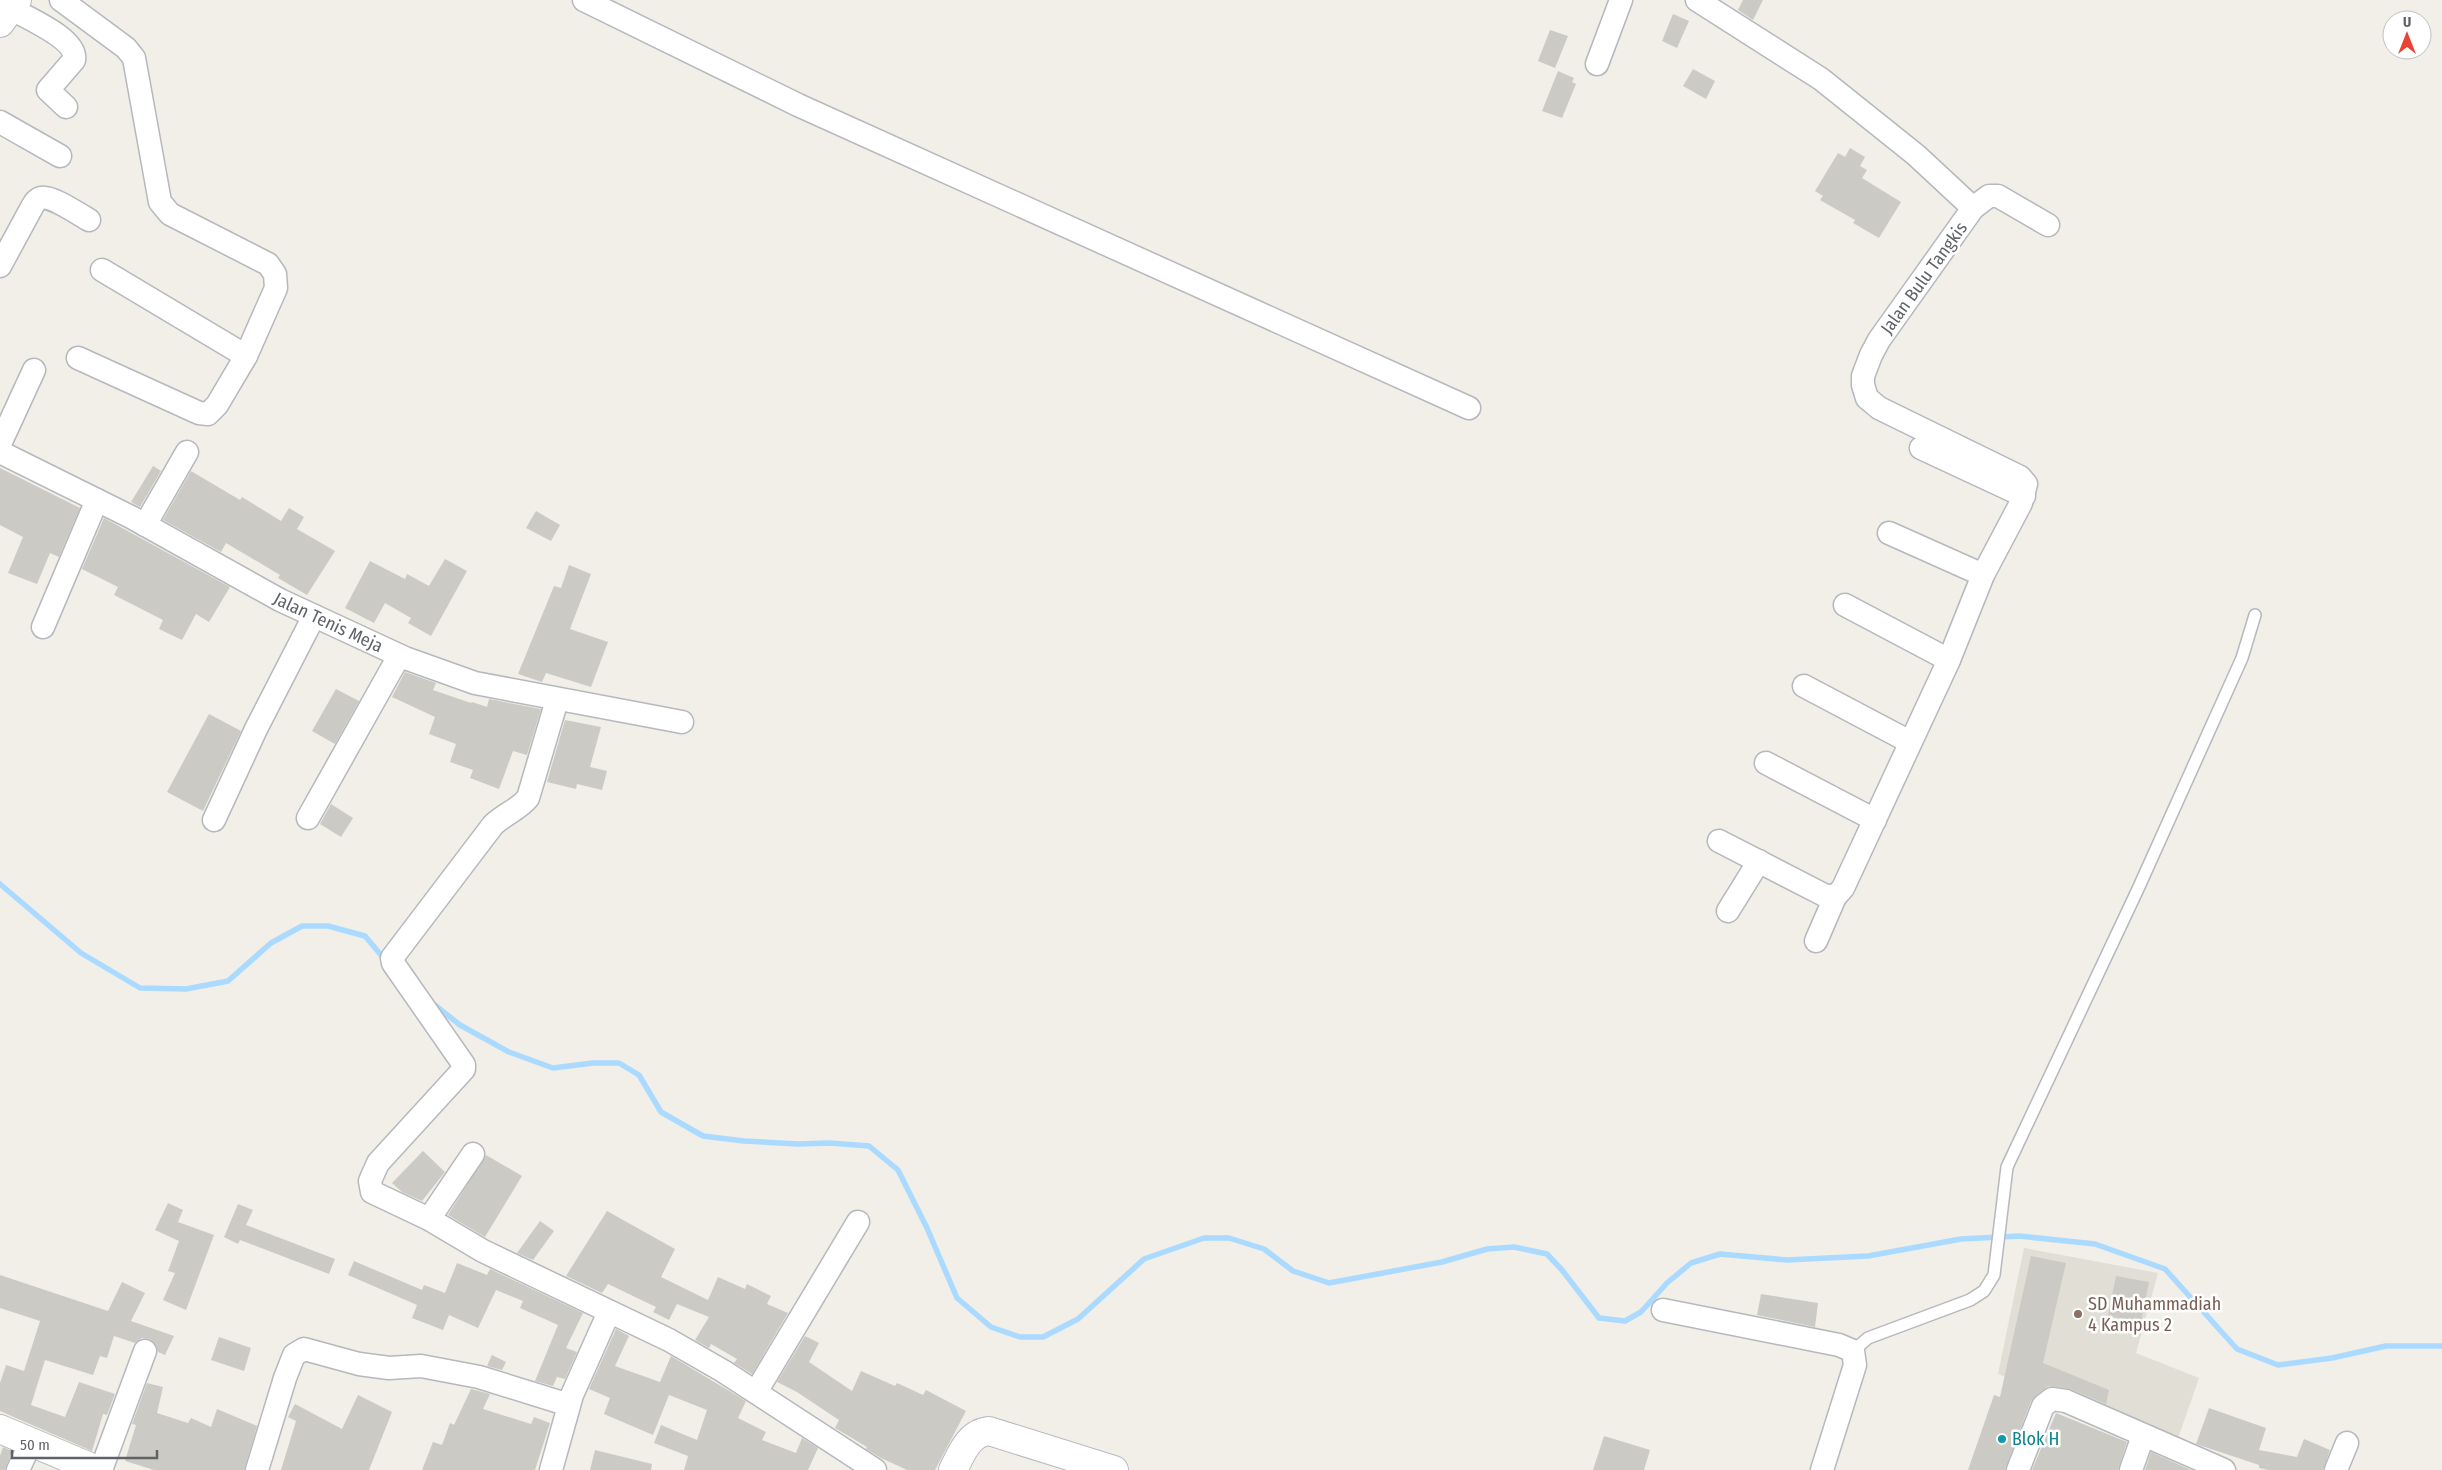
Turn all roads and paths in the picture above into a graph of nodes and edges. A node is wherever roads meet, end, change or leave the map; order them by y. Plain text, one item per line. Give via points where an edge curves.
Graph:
1 (61, 0) edge
2 (584, 0) edge
3 (1621, 0) edge
4 (1697, 0) edge
5 (9, 10) edge
6 (1597, 64) dead end
7 (66, 107) dead end
8 (0, 122) edge
9 (60, 156) dead end
10 (1973, 208) junction
11 (89, 220) dead end
12 (2048, 225) dead end
13 (0, 266) edge
14 (102, 270) dead end
15 (246, 356) junction
16 (78, 358) dead end
17 (34, 370) dead end
18 (1469, 408) dead end
19 (0, 444) edge
20 (1921, 448) dead end
21 (0, 452) edge
22 (187, 452) dead end
23 (2022, 487) junction
24 (97, 500) junction
25 (146, 525) junction
26 (1890, 533) dead end
27 (1983, 575) junction
28 (1845, 605) dead end
29 (2255, 615) dead end
30 (314, 616) junction
31 (43, 627) dead end
32 (399, 656) junction
33 (1949, 660) junction
34 (1804, 686) dead end
35 (557, 700) junction
36 (682, 722) dead end
37 (1910, 742) junction
38 (1766, 763) dead end
39 (308, 818) dead end
40 (214, 820) dead end
41 (1875, 820) junction
42 (1718, 842) dead end
43 (1759, 861) junction
44 (1835, 897) junction
45 (1728, 911) dead end
46 (1816, 941) dead end
47 (473, 1154) dead end
48 (429, 1219) junction
49 (858, 1222) dead end
50 (1663, 1310) dead end
51 (609, 1312) junction
52 (146, 1351) dead end
53 (1853, 1351) junction
54 (756, 1392) junction
55 (569, 1405) junction
56 (0, 1429) edge
57 (2143, 1436) junction
58 (31, 1442) junction
59 (2347, 1443) dead end
60 (555, 1469) edge
61 (18, 1470) edge
62 (97, 1470) edge
63 (101, 1470) edge
64 (257, 1470) edge
65 (875, 1470) edge
66 (953, 1470) edge
67 (1114, 1470) edge
68 (1822, 1470) edge
69 (2018, 1470) edge
70 (2131, 1470) edge
71 (2224, 1470) edge
72 (2336, 1470) edge

1 - 15 street via 126,48 134,58 163,208 268,264 275,274 276,288
2 - 18 street via 798,105
3 - 6 street
4 - 10 street, Jalan Bulu Tangkis via 1821,80 1916,155
5 - 7 street via 62,38 72,47 74,60 48,90
8 - 9 street
10 - 12 street via 1989,196 1998,196
10 - 23 street, Jalan Bulu Tangkis via 1879,340 1862,385 1867,398 1879,408
11 - 13 street via 53,201 39,199 32,206
14 - 15 street
15 - 16 street via 217,405 208,414 199,413
17 - 19 street
20 - 23 street
21 - 24 street, Jalan Tenis Meja
22 - 25 street
23 - 27 street
24 - 25 street, Jalan Tenis Meja
24 - 31 street
25 - 30 street, Jalan Tenis Meja
26 - 27 street
27 - 33 street
28 - 33 street
29 - 53 lane via 2242,658 2007,1167 1994,1275 1984,1291 1970,1300 1868,1338
30 - 32 street, Jalan Tenis Meja
30 - 40 street
32 - 35 street, Jalan Tenis Meja via 475,683
32 - 39 street
33 - 37 street
34 - 37 street
35 - 36 street, Jalan Tenis Meja
35 - 48 street via 528,798 493,825 395,953 393,963 464,1065 461,1073 378,1163 370,1181 372,1192
37 - 41 street
38 - 41 street
41 - 44 street via 1843,888
42 - 43 street
43 - 44 street
43 - 45 street
44 - 46 street
47 - 48 street
48 - 51 street via 483,1251
49 - 54 street
50 - 53 street via 1839,1344
51 - 54 street via 668,1340
51 - 55 street
52 - 63 street
53 - 68 street via 1856,1365
54 - 65 street
55 - 60 street
55 - 64 street via 479,1377 421,1366 389,1368 367,1365 304,1349 294,1355 285,1378
56 - 58 street
57 - 69 street via 2066,1401 2052,1399 2043,1406
57 - 70 street
57 - 71 street
58 - 61 street
58 - 62 street
59 - 72 street
66 - 67 street via 972,1438 989,1431

